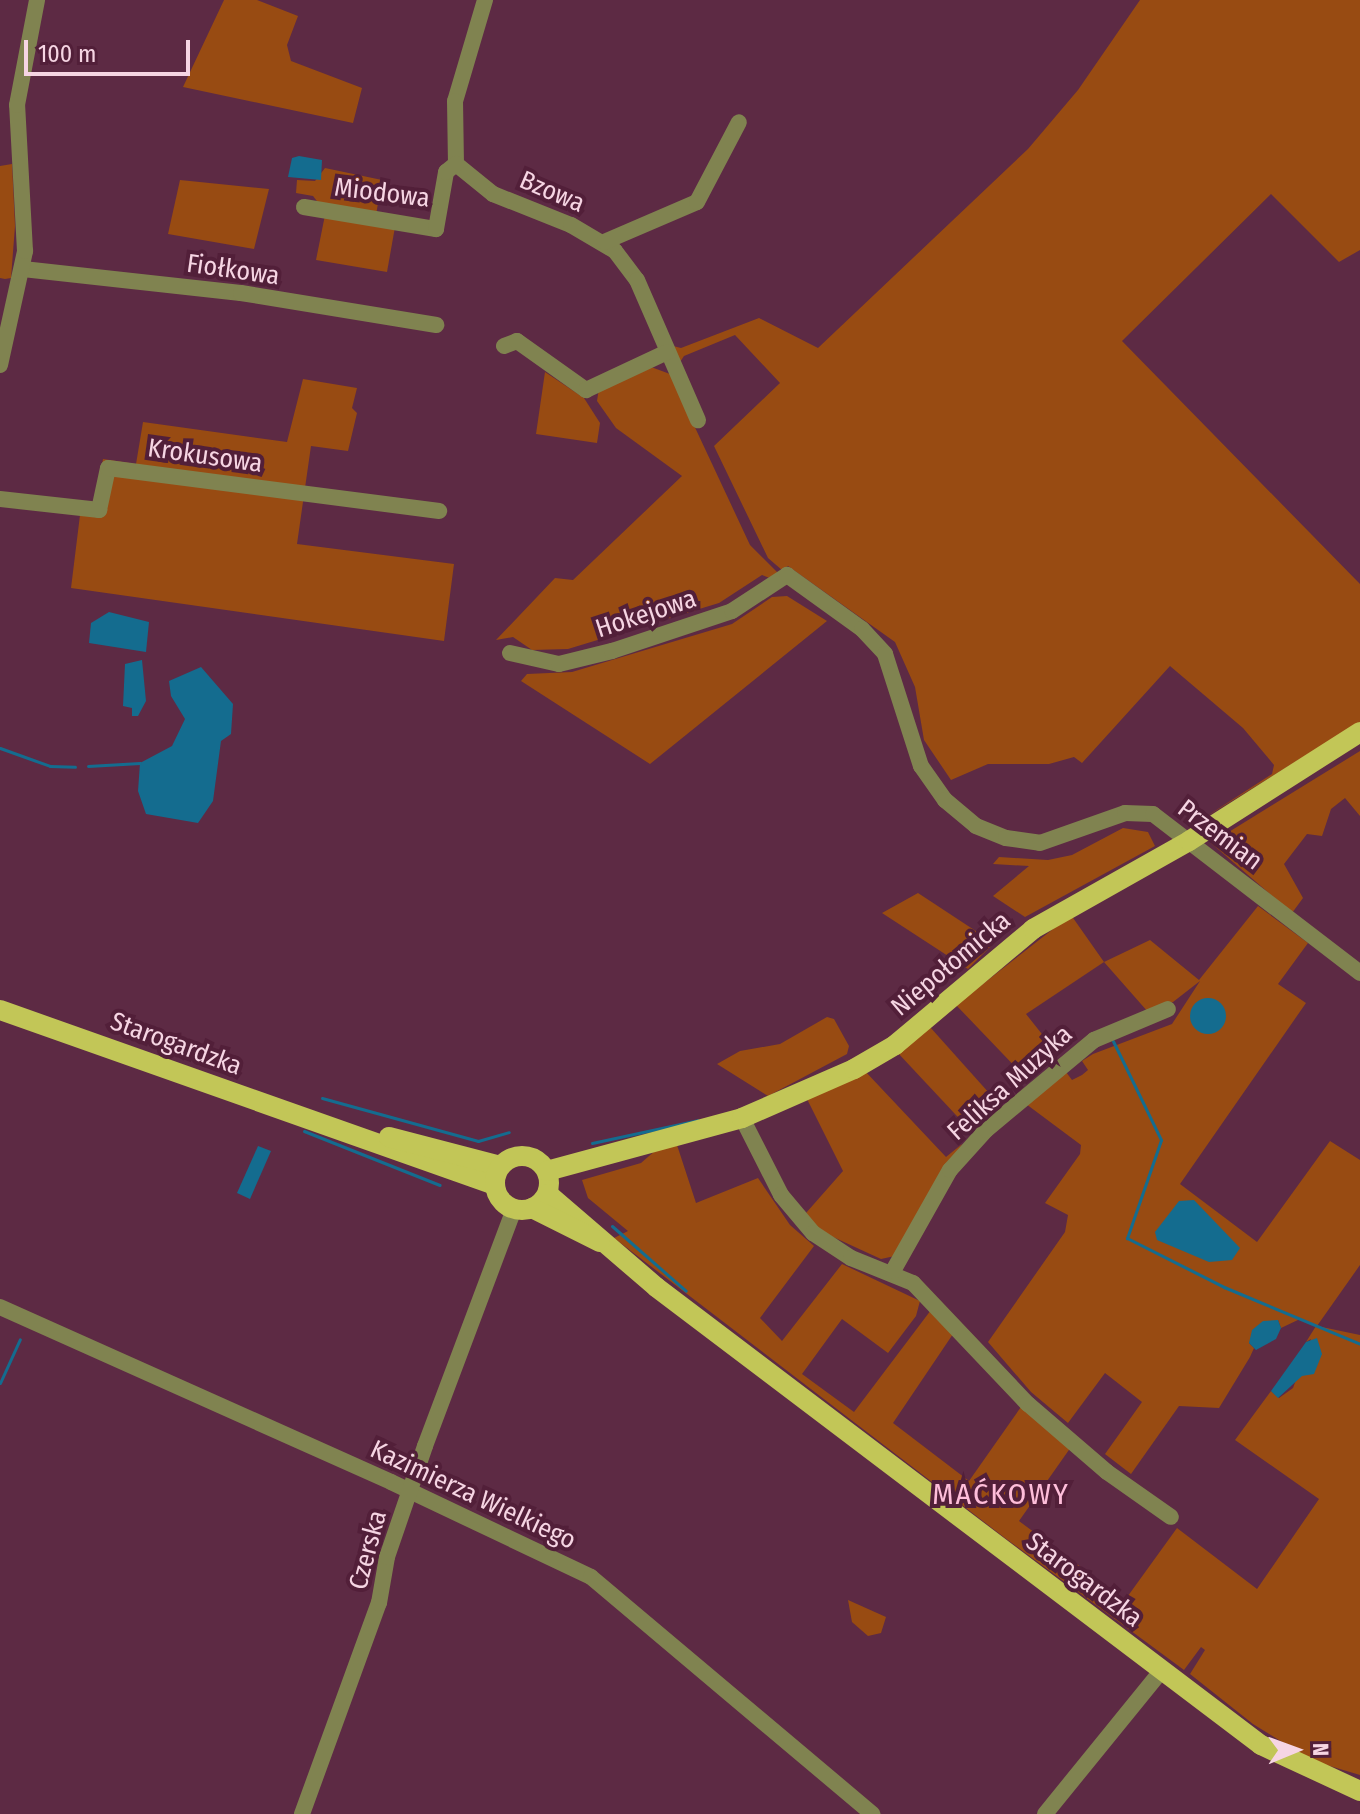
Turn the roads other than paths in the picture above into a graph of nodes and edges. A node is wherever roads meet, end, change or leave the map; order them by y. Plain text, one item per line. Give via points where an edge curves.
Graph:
1 (37, 0) edge
2 (485, 0) edge
3 (739, 122) dead end
4 (456, 164) junction
5 (304, 207) dead end
6 (604, 242) junction
7 (23, 269) junction
8 (436, 325) dead end
9 (504, 346) dead end
10 (667, 352) junction
11 (0, 365) edge
12 (698, 420) dead end
13 (0, 499) edge
14 (439, 511) dead end
15 (787, 575) joint
16 (510, 653) dead end
17 (1360, 732) edge
18 (1189, 841) junction
19 (1360, 973) edge
20 (1168, 1009) dead end
21 (0, 1010) edge
22 (742, 1118) junction
23 (547, 1171) junction
24 (498, 1175) junction
25 (548, 1194) junction
26 (523, 1209) junction
27 (600, 1242) junction
28 (893, 1271) junction
29 (0, 1307) edge
30 (410, 1494) junction
31 (1171, 1517) dead end
32 (1162, 1670) junction
33 (1360, 1791) edge
34 (302, 1814) edge
35 (872, 1814) edge
36 (1045, 1814) edge

1 - 7 street via 17,105 25,205
2 - 4 street via 455,101
3 - 6 street via 697,202
4 - 5 street, Miodowa via 446,172 436,229
4 - 6 street, Bzowa via 493,194
6 - 10 street, Bzowa via 637,280
7 - 8 street, Fiołkowa via 241,293
7 - 11 street
9 - 10 street via 517,341 586,390
10 - 12 street, Bzowa
13 - 14 street, Krokusowa via 99,510 108,468
15 - 16 street, Hokejowa via 721,615 599,655 559,664
15 - 18 street, Przemian via 862,629 885,654 921,766 945,800 976,826 1040,843 1139,811 1153,814
17 - 18 main road, Niepołomicka
18 - 19 street, Przemian
18 - 22 main road, Niepołomicka via 1033,929 895,1045
20 - 28 street, Feliksa Muzyka via 1094,1040 986,1130 950,1170
21 - 24 main road, Starogardzka via 334,1127
22 - 23 main road, Niepołomicka
22 - 28 street via 793,1213 851,1258
23 - 24 main road via 525,1155
23 - 25 main road
24 - 26 main road via 501,1200
25 - 26 main road
25 - 27 main road, Starogardzka via 584,1221
26 - 27 main road, Starogardzka
26 - 30 street, Czerska
27 - 32 main road, Starogardzka
28 - 31 street via 943,1309 1028,1404 1107,1472
29 - 30 street, Kazimierza Wielkiego
30 - 34 street, Czerska via 387,1557 379,1603
30 - 35 street, Kazimierza Wielkiego via 591,1577
32 - 33 main road, Starogardzka via 1261,1745
32 - 36 street

